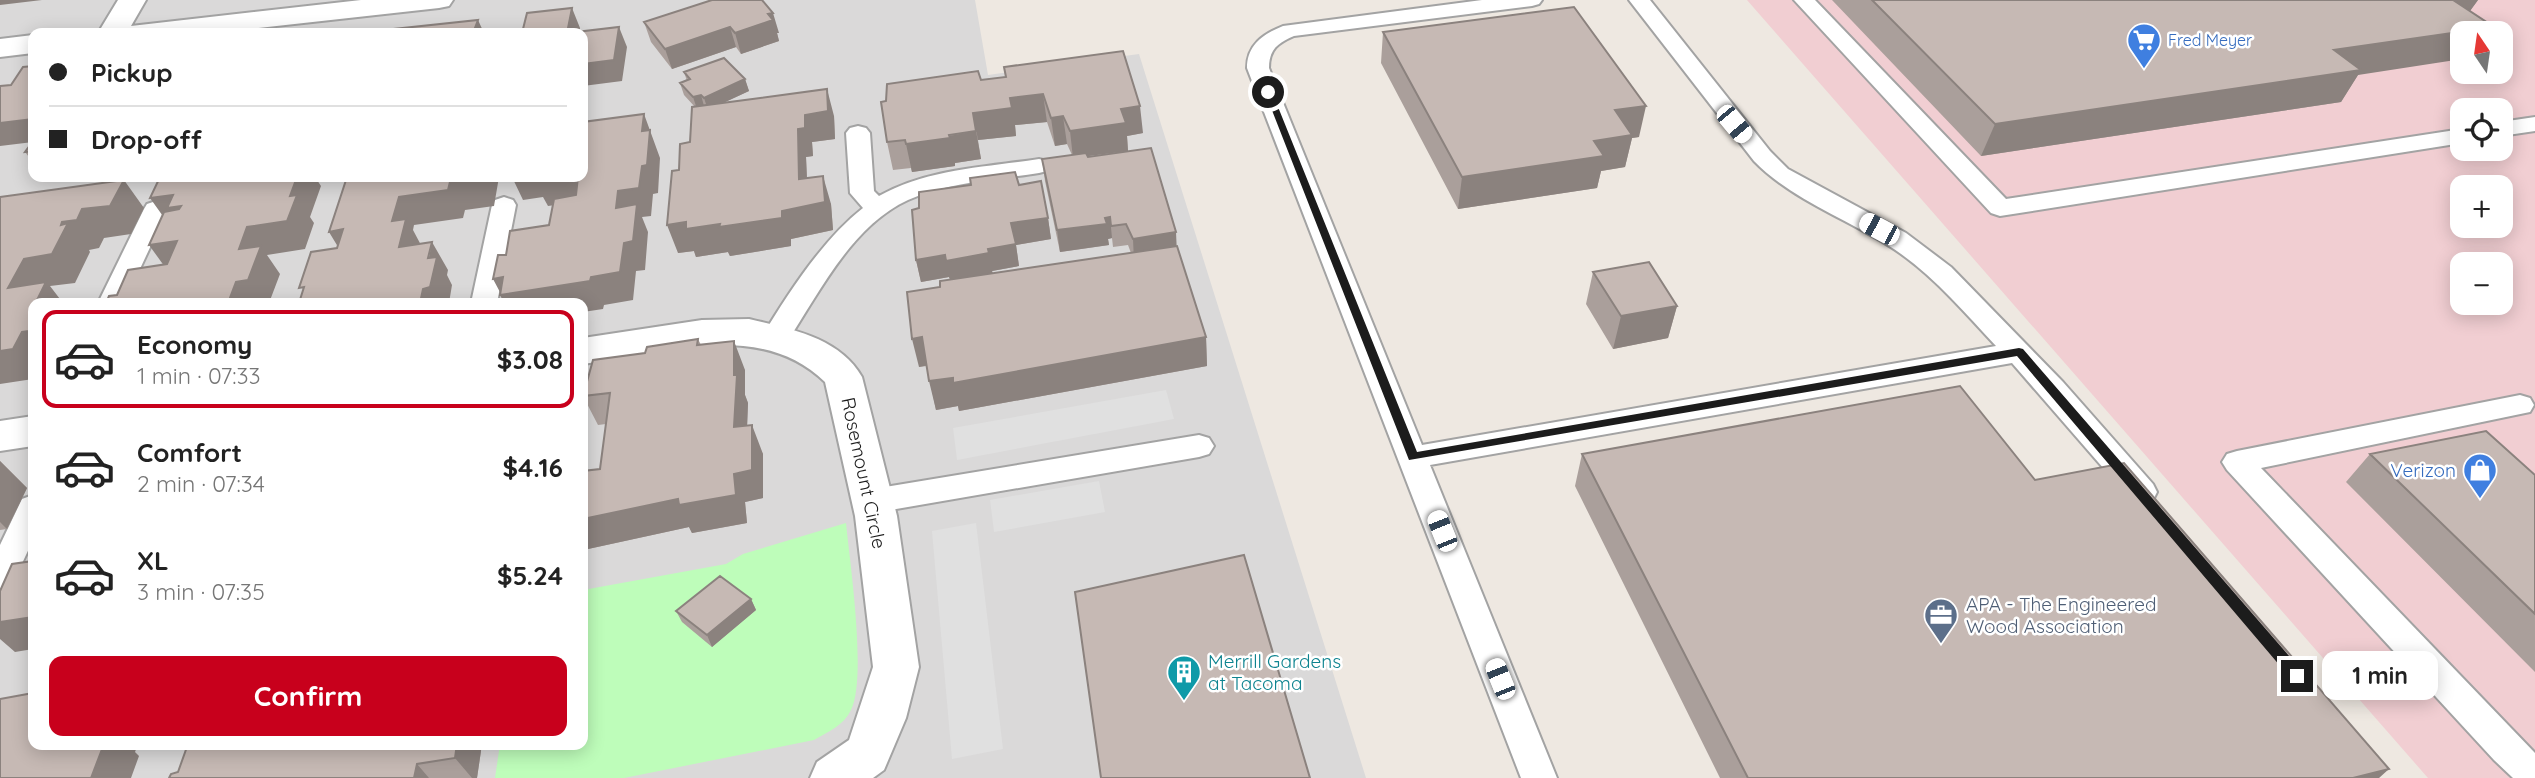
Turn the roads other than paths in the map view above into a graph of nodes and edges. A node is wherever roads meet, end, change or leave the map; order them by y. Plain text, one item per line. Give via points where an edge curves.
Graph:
1 (132, 0) edge
2 (439, 0) edge
3 (1532, 0) edge
4 (1639, 0) edge
5 (1804, 0) edge
6 (114, 28) edge
7 (182, 28) edge
8 (28, 45) edge
9 (0, 48) edge
10 (2535, 124) edge
11 (2513, 128) edge
12 (858, 133) dead end
13 (2450, 138) edge
14 (1039, 166) dead end
15 (503, 205) dead end
16 (156, 209) edge
17 (878, 209) junction
18 (113, 298) edge
19 (485, 298) edge
20 (775, 338) junction
21 (588, 350) edge
22 (2019, 352) junction
23 (2520, 405) dead end
24 (28, 432) edge
25 (0, 436) edge
26 (1199, 446) dead end
27 (1413, 457) junction
28 (873, 501) junction
29 (2161, 515) edge
30 (28, 518) edge
31 (0, 578) edge
32 (850, 774) edge
33 (2535, 775) edge
34 (1539, 778) edge

1 - 6 street
2 - 7 street
3 - 27 lane via 1308,26 1278,35 1257,54 1258,68
4 - 22 lane via 1734,124 1780,174 1923,256
5 - 13 lane via 2000,208
8 - 9 street
10 - 11 lane
12 - 17 lane via 862,193
14 - 17 lane via 909,191
15 - 19 lane
16 - 18 lane
17 - 20 lane via 839,249
20 - 21 street, Rosemount Circle via 749,332 702,332
20 - 28 street, Rosemount Circle via 823,358 843,377
22 - 27 lane
22 - 29 lane
23 - 33 lane via 2237,462
24 - 25 street
26 - 28 lane
27 - 34 lane
28 - 32 street, Rosemount Circle via 895,667 883,718 867,755
30 - 31 lane

